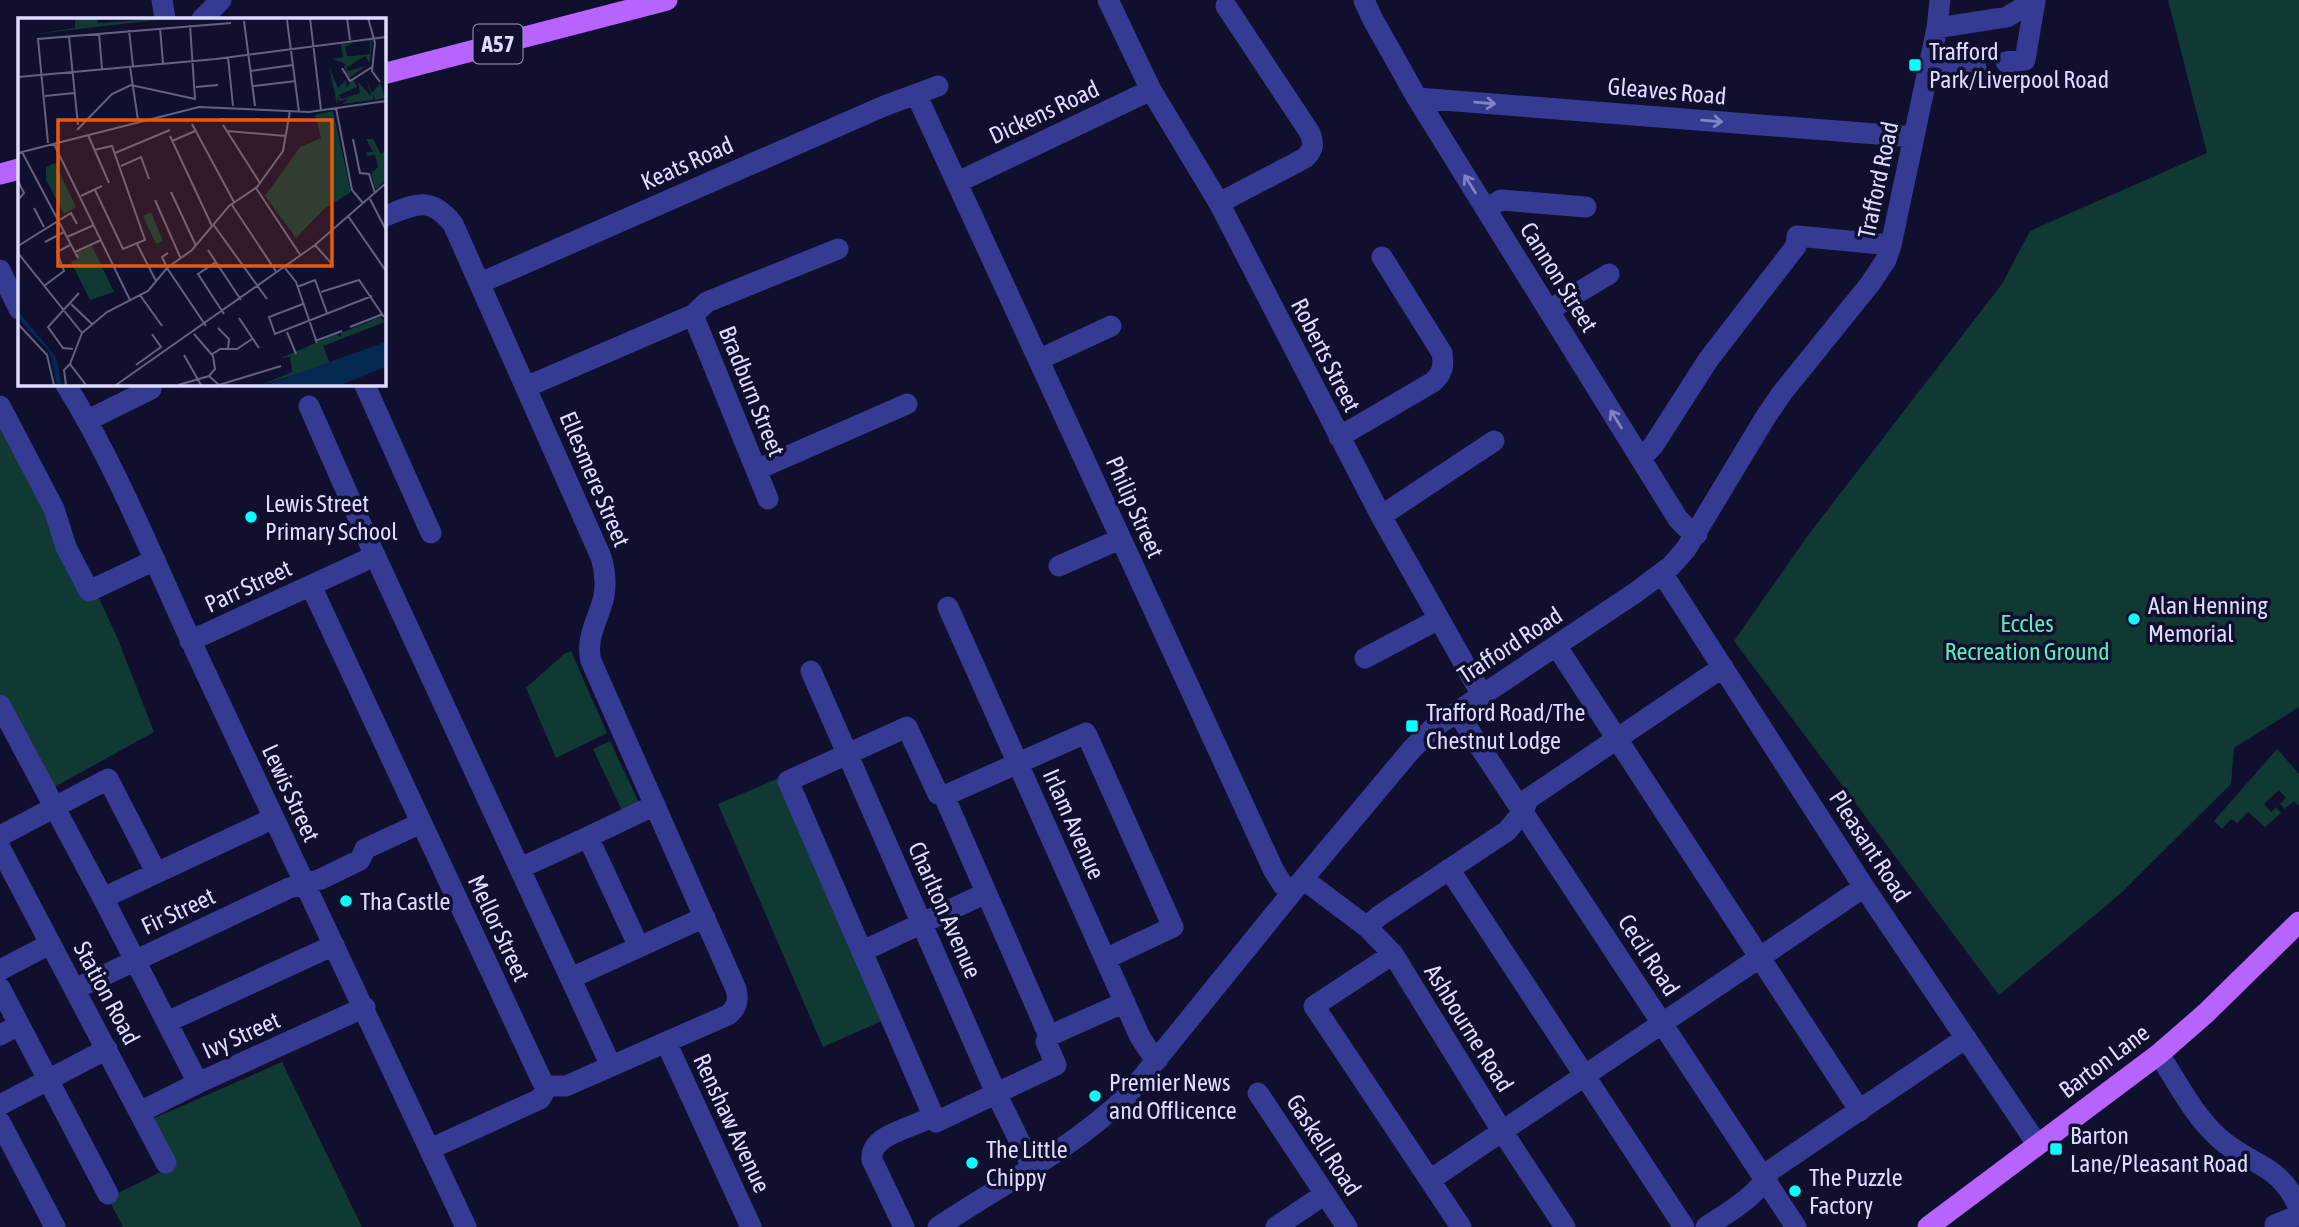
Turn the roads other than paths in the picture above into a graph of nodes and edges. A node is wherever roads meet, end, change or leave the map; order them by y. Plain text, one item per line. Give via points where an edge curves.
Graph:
1 (162, 0) edge
2 (222, 0) edge
3 (667, 0) edge
4 (1108, 0) edge
5 (1940, 0) edge
6 (2035, 1) edge
7 (1226, 6) dead end
8 (1368, 9) edge
9 (165, 18) edge
10 (203, 18) edge
11 (1937, 28) junction
12 (2006, 62) dead end
13 (1930, 65) junction
14 (1976, 66) dead end
15 (385, 73) edge
16 (938, 86) dead end
17 (1151, 90) junction
18 (916, 94) junction
19 (1417, 98) junction
20 (1913, 137) junction
21 (18, 169) edge
22 (0, 174) edge
23 (958, 182) junction
24 (1219, 203) junction
25 (1586, 207) dead end
26 (1486, 209) junction
27 (385, 217) edge
28 (1891, 245) junction
29 (838, 248) dead end
30 (1382, 257) dead end
31 (0, 270) edge
32 (1609, 274) dead end
33 (480, 283) junction
34 (11, 307) edge
35 (1549, 310) junction
36 (693, 315) junction
37 (1111, 326) dead end
38 (1040, 359) junction
39 (66, 385) edge
40 (365, 385) edge
41 (526, 387) junction
42 (151, 389) dead end
43 (907, 404) dead end
44 (0, 406) edge
45 (309, 406) dead end
46 (88, 420) junction
47 (1339, 437) junction
48 (1494, 441) dead end
49 (1641, 458) junction
50 (756, 470) junction
51 (768, 499) dead end
52 (1381, 516) junction
53 (431, 533) dead end
54 (1696, 534) junction
55 (1121, 539) junction
56 (155, 560) junction
57 (366, 560) dead end
58 (1059, 566) dead end
59 (1662, 573) junction
60 (312, 586) junction
61 (947, 607) dead end
62 (1438, 619) junction
63 (190, 641) junction
64 (1557, 647) junction
65 (1365, 658) dead end
66 (1723, 667) junction
67 (811, 671) dead end
68 (1482, 695) junction
69 (0, 705) edge
70 (1457, 712) junction
71 (1618, 740) junction
72 (848, 754) junction
73 (1018, 762) junction
74 (944, 796) junction
75 (655, 805) junction
76 (53, 806) junction
77 (1523, 812) junction
78 (274, 818) junction
79 (421, 823) junction
80 (0, 836) edge
81 (588, 837) junction
82 (0, 848) edge
83 (527, 865) dead end
84 (1448, 869) junction
85 (156, 872) junction
86 (304, 884) junction
87 (1297, 886) junction
88 (1864, 887) junction
89 (986, 893) junction
90 (103, 898) junction
91 (705, 917) junction
92 (2299, 922) edge
93 (922, 923) junction
94 (1367, 927) junction
95 (50, 944) junction
96 (334, 945) junction
97 (639, 947) junction
98 (863, 951) junction
99 (1393, 954) junction
100 (1760, 958) junction
101 (1105, 959) junction
102 (134, 960) junction
103 (0, 970) edge
104 (571, 978) junction
105 (0, 988) edge
106 (75, 989) junction
107 (1125, 1002) junction
108 (365, 1007) junction
109 (167, 1022) junction
110 (1662, 1024) junction
111 (19, 1025) junction
112 (0, 1035) edge
113 (1049, 1036) junction
114 (1966, 1038) junction
115 (666, 1042) junction
116 (107, 1049) junction
117 (2159, 1055) junction
118 (1158, 1059) junction
119 (611, 1066) junction
120 (1585, 1076) junction
121 (48, 1080) junction
122 (198, 1083) junction
123 (548, 1086) junction
124 (996, 1093) junction
125 (1258, 1093) dead end
126 (0, 1105) edge
127 (1860, 1111) junction
128 (139, 1112) junction
129 (923, 1121) dead end
130 (0, 1122) edge
131 (1502, 1131) junction
132 (2037, 1144) junction
133 (430, 1149) junction
134 (166, 1163) dead end
135 (1033, 1168) junction
136 (1430, 1180) junction
137 (1766, 1180) junction
138 (108, 1194) dead end
139 (1325, 1194) junction
140 (2299, 1208) edge
141 (2299, 1215) edge
142 (2275, 1225) dead end
143 (55, 1227) edge
144 (466, 1227) edge
145 (751, 1227) edge
146 (904, 1227) edge
147 (938, 1227) edge
148 (1276, 1227) edge
149 (1347, 1227) edge
150 (1461, 1227) edge
151 (1565, 1227) edge
152 (1684, 1227) edge
153 (1706, 1227) edge
154 (1796, 1227) edge
155 (1928, 1227) edge

1 - 9 street
2 - 10 street
3 - 15 main road, A57
4 - 17 street, Roberts Street
5 - 11 street, Trafford Road
6 - 11 street via 2007,17
6 - 12 street via 2025,60
7 - 24 street via 1314,143 1305,158
8 - 19 street, Cannon Street
11 - 13 street, Trafford Road
13 - 14 street
13 - 20 street, Trafford Road
16 - 18 street, Keats Road
17 - 23 street, Dickens Road
17 - 24 street, Roberts Street
18 - 23 street, Philip Street
18 - 33 street, Keats Road
19 -> 20 street, Gleaves Road
26 -> 19 street, Cannon Street
20 - 28 street, Trafford Road
21 - 22 main road
23 - 38 street, Philip Street
24 - 47 street, Roberts Street
25 - 26 street via 1501,200
26 - 35 street, Cannon Street
27 - 33 street, Ellesmere Street via 422,204 444,212
28 - 49 street via 1797,236 1797,246 1708,360
28 - 54 street, Trafford Road via 1870,284 1771,409
29 - 36 street via 707,302
30 - 47 street via 1442,353 1444,365 1433,382
31 - 34 street
32 - 35 street
33 - 41 street, Ellesmere Street
49 -> 35 street, Cannon Street
36 - 41 street, Bradburn Street
36 - 50 street, Bradburn Street
37 - 38 street
38 - 55 street, Philip Street
39 - 46 street, Lewis Street
40 - 53 street
41 - 75 street, Ellesmere Street via 605,569 589,651
42 - 46 street
43 - 50 street
44 - 56 street via 54,509 66,547 89,592
45 - 104 street
46 - 56 street, Lewis Street
47 - 52 street, Roberts Street
48 - 52 street
49 - 54 street, Cannon Street via 1678,519
50 - 51 street, Bradburn Street
52 - 62 street, Roberts Street
54 - 59 street, Trafford Road
55 - 58 street
55 - 87 street, Philip Street via 1274,871 1283,885
56 - 63 street, Lewis Street
57 - 60 street, Parr Street
59 - 64 street, Trafford Road
59 - 66 street, Pleasant Road
60 - 63 street, Parr Street
60 - 79 street, Mellor Street
61 - 73 street, Irlam Avenue
62 - 65 street
62 - 68 street, Roberts Street
63 - 78 street, Lewis Street
64 - 68 street, Trafford Road
64 - 71 street
66 - 71 street
66 - 88 street, Pleasant Road
67 - 72 street, Charlton Avenue
68 - 70 street, Trafford Road
69 - 76 street
70 - 77 street, Cecil Road
70 - 87 street, Trafford Road via 1412,749
71 - 77 street via 1528,799
71 - 100 street
72 - 74 street via 907,727 938,794
72 - 93 street, Charlton Avenue
72 - 98 street via 788,781
73 - 74 street
73 - 101 street, Irlam Avenue
73 - 101 street via 1086,733 1173,927
74 - 89 street
75 - 81 street
75 - 91 street, Ellesmere Street
76 - 80 street
76 - 85 street via 108,779
76 - 90 street
77 - 84 street via 1507,831
77 - 110 street, Cecil Road
78 - 85 street
78 - 86 street, Lewis Street
79 - 86 street, Fir Street via 365,849 360,860
79 - 123 street, Mellor Street via 538,1074
81 - 83 street
81 - 97 street
82 - 95 street, Station Road
84 - 94 street
84 - 120 street
85 - 90 street
86 - 96 street, Lewis Street
86 - 102 street, Fir Street
87 - 94 street, Ashbourne Road
87 - 118 street, Trafford Road
88 - 100 street
88 - 114 street, Pleasant Road
89 - 93 street
89 - 113 street
90 - 102 street
91 - 97 street
91 - 115 street, Ellesmere Street via 736,989 737,1004 728,1015
92 - 117 main road, Barton Lane
93 - 98 street
93 - 124 street, Charlton Avenue
94 - 99 street, Ashbourne Road
95 - 103 street
95 - 106 street, Station Road
96 - 108 street, Lewis Street
96 - 109 street
97 - 104 street
98 - 124 street via 936,1122
99 - 131 street, Ashbourne Road
99 - 136 street via 1314,1006
100 - 110 street
100 - 127 street
101 - 107 street, Irlam Avenue
102 - 106 street, Fir Street
102 - 109 street
104 - 119 street
105 - 111 street
106 - 116 street, Station Road
107 - 113 street
107 - 118 street, Irlam Avenue via 1144,1045
108 - 122 street, Ivy Street
108 - 133 street, Lewis Street
109 - 122 street
110 - 120 street
110 - 137 street, Cecil Road
111 - 112 street
111 - 121 street
113 - 124 street via 1046,1042 1056,1065
114 - 127 street
114 - 132 street, Pleasant Road
115 - 119 street
115 - 145 street, Renshaw Avenue
116 - 121 street
116 - 128 street, Station Road
117 - 132 main road, Barton Lane
117 - 140 street via 2220,1139 2281,1179
118 - 135 street, Trafford Road via 1100,1122
119 - 123 street via 566,1086
120 - 131 street
120 - 152 street
121 - 126 street
121 - 138 street
122 - 128 street, Ivy Street
123 - 133 street via 540,1099
124 - 135 street, Charlton Avenue
125 - 139 street, Gaskell Road
127 - 137 street via 1771,1170
128 - 134 street, Station Road
129 - 146 street via 881,1140 871,1153
130 - 143 street
131 - 136 street
131 - 151 street, Ashbourne Road
132 - 155 main road, Barton Lane
133 - 144 street, Lewis Street
135 - 147 street, Trafford Road
136 - 150 street
137 - 153 street via 1749,1198
137 - 154 street, Cecil Road
139 - 148 street
139 - 149 street, Gaskell Road
141 - 142 street

